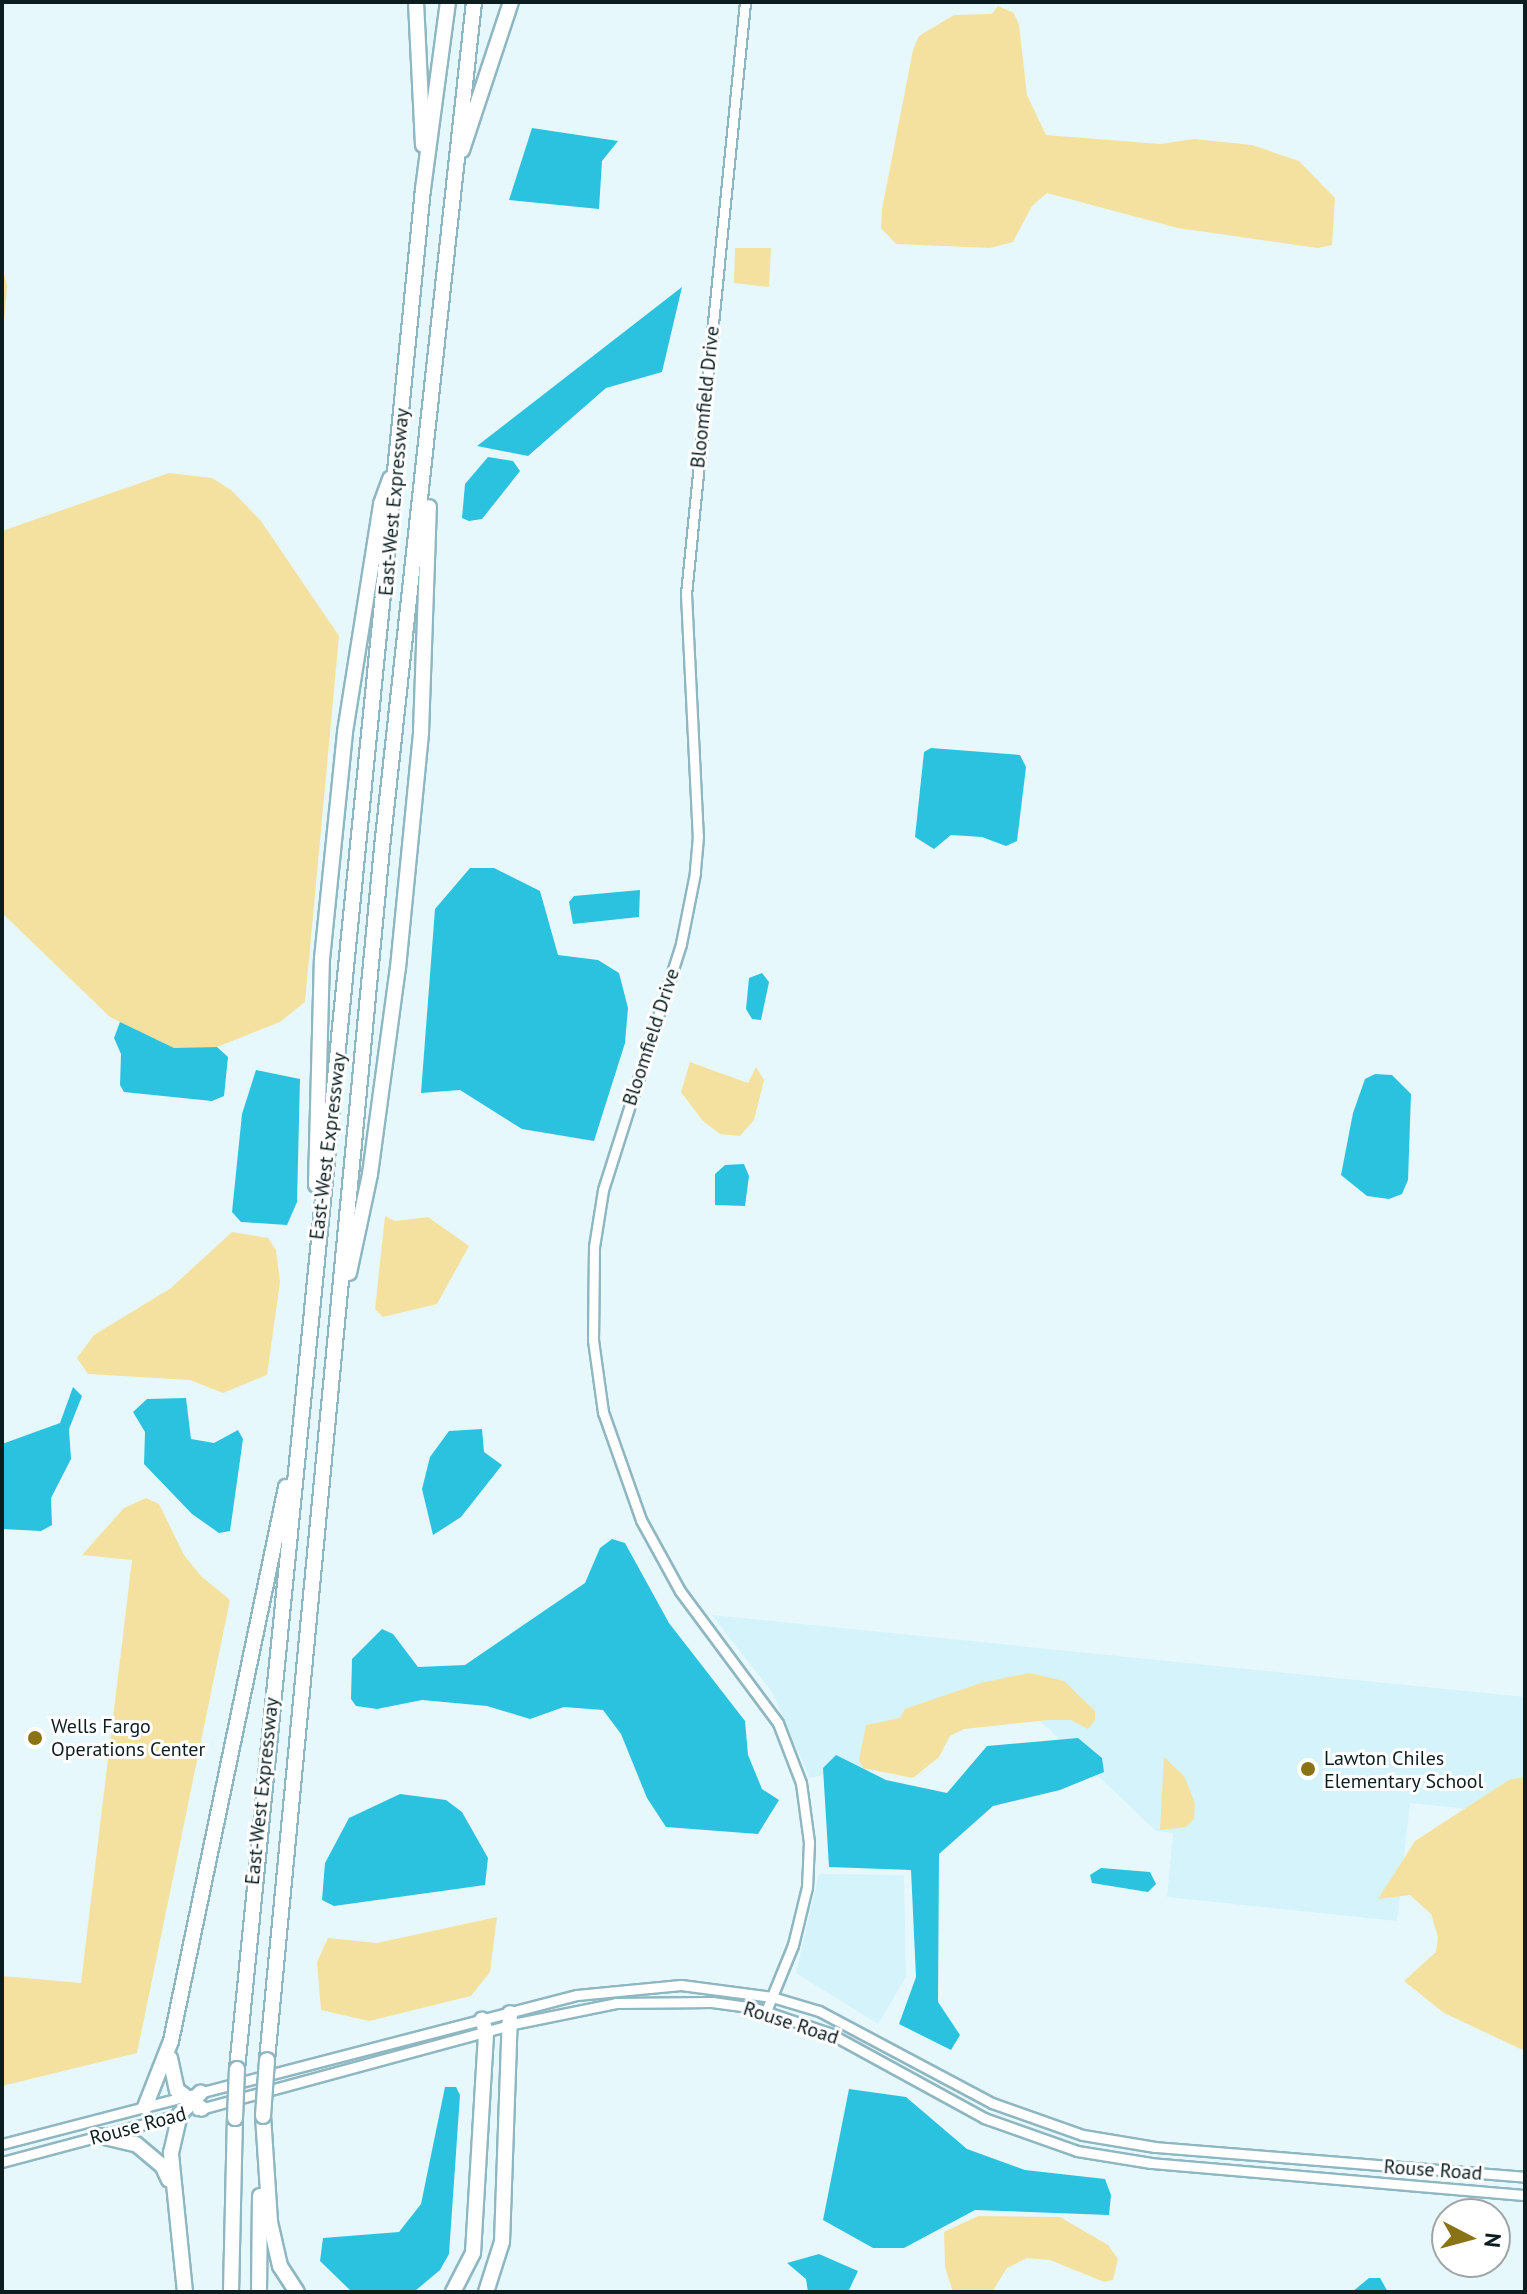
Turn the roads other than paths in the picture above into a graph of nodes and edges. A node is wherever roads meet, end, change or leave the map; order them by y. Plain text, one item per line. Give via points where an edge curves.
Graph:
1 (416, 2) edge
2 (448, 2) edge
3 (474, 2) edge
4 (511, 2) edge
5 (745, 2) edge
6 (457, 166) junction
7 (423, 189) junction
8 (396, 462) junction
9 (425, 471) junction
10 (320, 1201) junction
11 (341, 1292) junction
12 (293, 1468) junction
13 (772, 1997) junction
14 (766, 2011) junction
15 (511, 2018) junction
16 (484, 2026) junction
17 (171, 2041) junction
18 (201, 2092) joint
19 (183, 2104) junction
20 (145, 2107) junction
21 (202, 2109) joint
22 (263, 2116) junction
23 (100, 2136) junction
24 (2, 2144) edge
25 (2, 2162) edge
26 (1525, 2177) edge
27 (172, 2188) junction
28 (1525, 2195) edge
29 (185, 2292) edge
30 (231, 2292) edge
31 (259, 2292) edge
32 (297, 2292) edge
33 (453, 2292) edge
34 (486, 2292) edge

1 - 7 highway
2 - 7 highway, East-West Expressway
3 - 6 highway, East-West Expressway
4 - 6 highway
5 - 13 street, Bloomfield Drive via 686,594 695,873 681,944 603,1190 594,1247 593,1340 603,1412 641,1520 680,1591 778,1723 801,1783 809,1842 807,1887 793,1945
6 - 9 highway, East-West Expressway
7 - 8 highway, East-West Expressway
8 - 10 highway, East-West Expressway via 373,734
8 - 10 highway via 381,504 342,761 322,959 315,1180
9 - 11 highway, East-West Expressway
9 - 11 highway via 429,500 424,686 398,968 370,1174 354,1261
10 - 12 highway, East-West Expressway
11 - 22 highway, East-West Expressway, bridge
12 - 17 highway
12 - 30 highway, East-West Expressway, bridge via 237,2069
13 - 14 street, Bloomfield Drive
13 - 15 street, Rouse Road via 653,1986 577,1995
13 - 26 street, Rouse Road via 849,2024 1003,2108 1083,2135 1184,2149
14 - 15 street, Rouse Road via 658,1999
14 - 28 street, Rouse Road via 854,2045 984,2118 1077,2151 1137,2161
15 - 16 street, Rouse Road
15 - 34 highway via 502,2242
16 - 18 street, Rouse Road
16 - 21 street, Rouse Road
16 - 33 highway via 473,2253
17 - 19 highway via 171,2080
17 - 20 highway
18 - 19 highway
19 - 20 street, Rouse Road
19 - 21 highway
19 - 23 street, Rouse Road
19 - 27 highway via 171,2153
20 - 24 street, Rouse Road
22 - 31 highway, East-West Expressway
22 - 32 highway via 270,2222 280,2266
23 - 25 street, Rouse Road
23 - 27 highway via 136,2144 151,2154
27 - 29 highway

